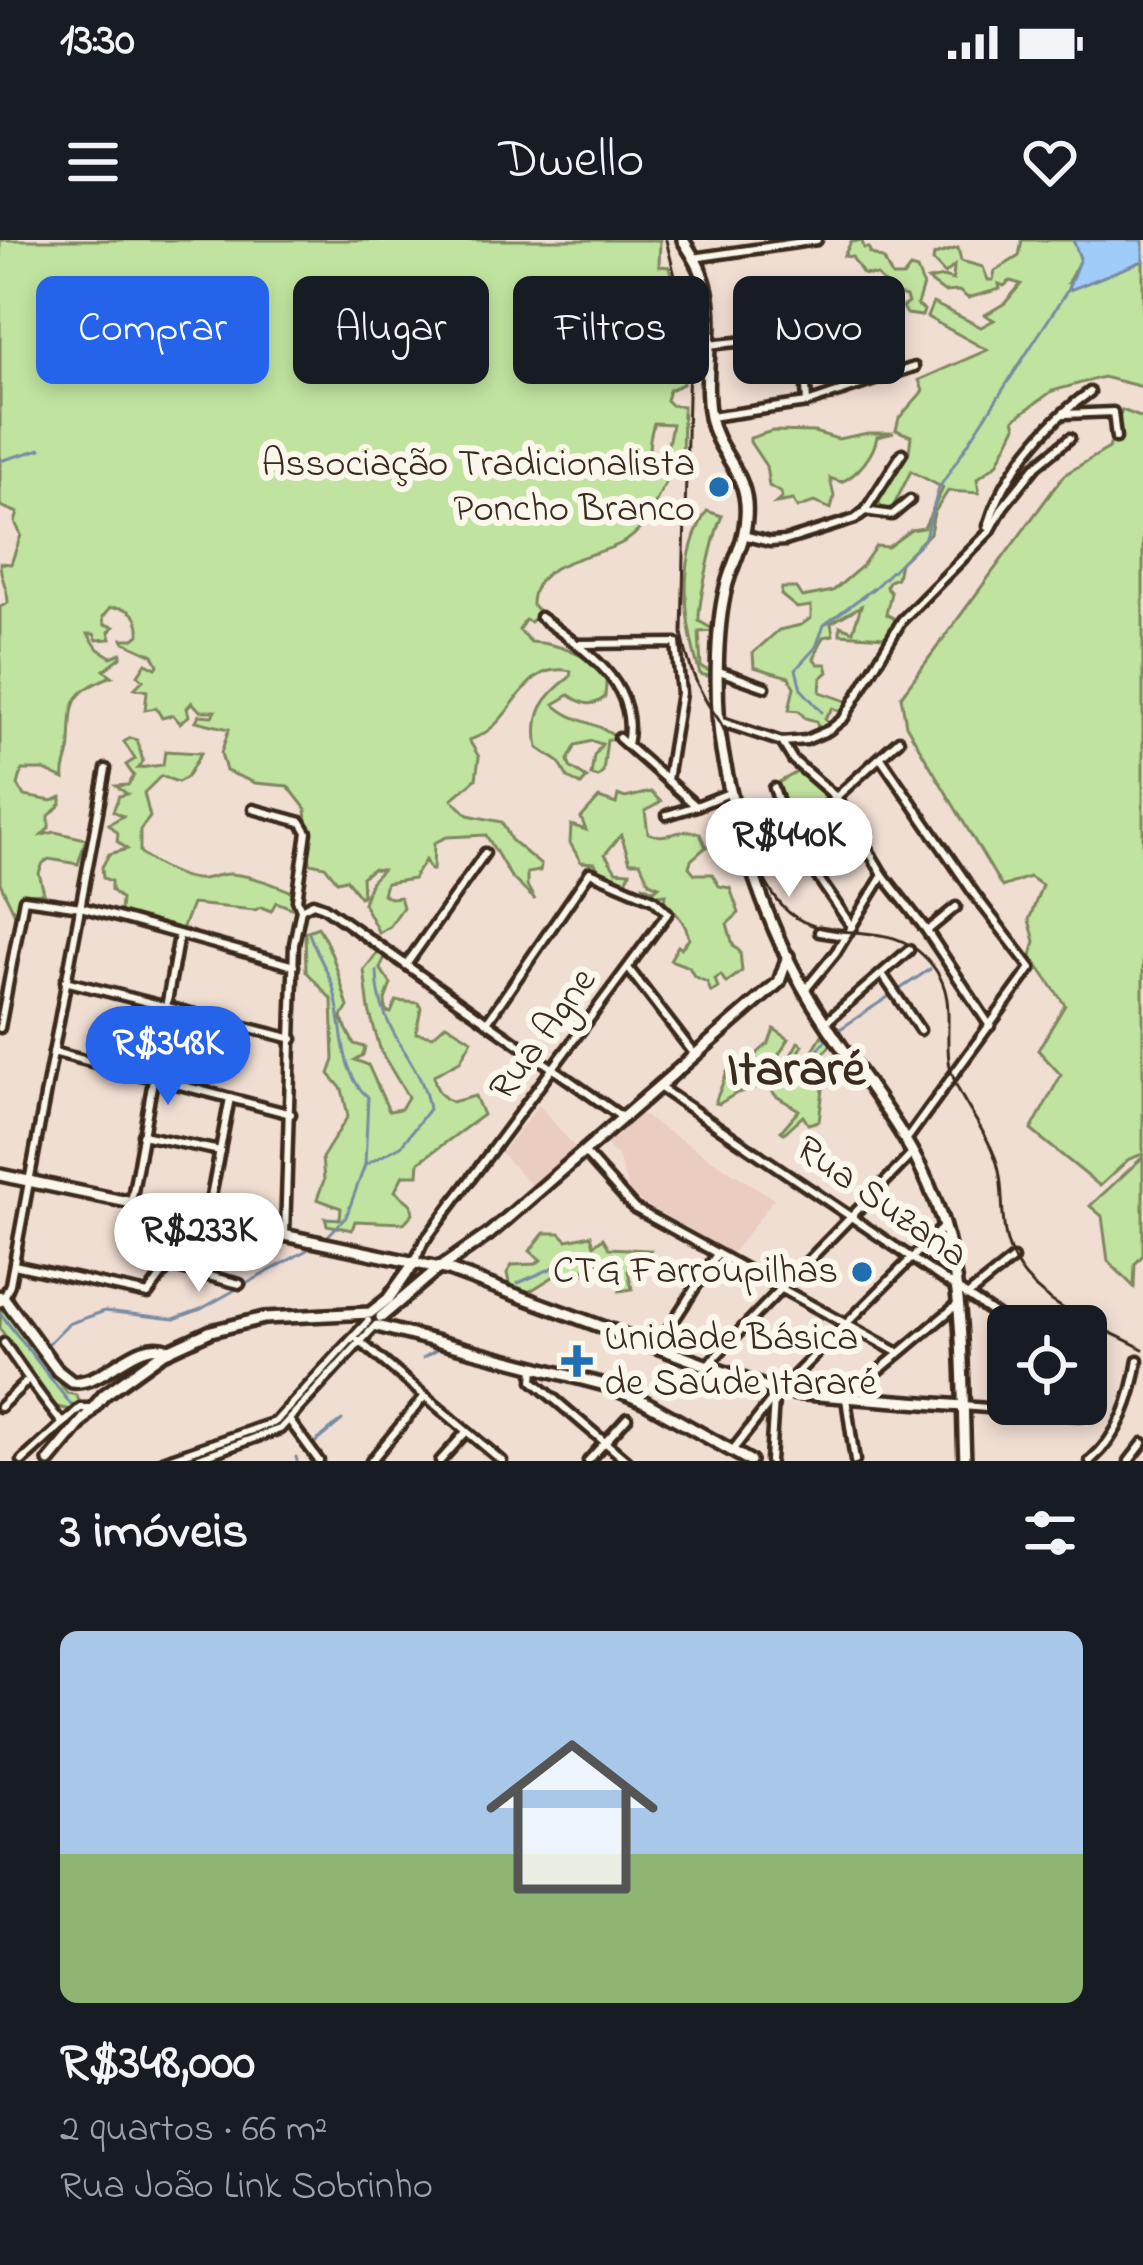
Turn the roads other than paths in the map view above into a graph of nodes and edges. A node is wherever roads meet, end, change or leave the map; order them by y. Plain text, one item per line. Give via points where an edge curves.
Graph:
1 (683, 240) edge
2 (817, 240) edge
3 (693, 259) junction
4 (700, 276) edge
5 (709, 345) edge
6 (914, 367) dead end
7 (709, 381) edge
8 (1090, 392) dead end
9 (808, 403) junction
10 (1065, 414) junction
11 (710, 417) junction
12 (1070, 438) dead end
13 (1117, 438) dead end
14 (902, 453) dead end
15 (910, 500) dead end
16 (865, 511) junction
17 (743, 535) junction
18 (986, 535) junction
19 (540, 616) dead end
20 (577, 644) junction
21 (719, 671) junction
22 (765, 687) dead end
23 (719, 721) junction
24 (619, 738) dead end
25 (899, 740) dead end
26 (782, 742) junction
27 (627, 746) junction
28 (881, 758) junction
29 (106, 769) dead end
30 (667, 781) junction
31 (775, 788) dead end
32 (732, 791) junction
33 (837, 798) junction
34 (696, 806) junction
35 (254, 809) dead end
36 (667, 815) dead end
37 (791, 838) junction
38 (485, 853) dead end
39 (883, 875) junction
40 (80, 907) junction
41 (956, 907) dead end
42 (301, 909) junction
43 (852, 927) junction
44 (927, 931) junction
45 (819, 932) dead end
46 (180, 934) junction
47 (846, 936) junction
48 (909, 950) dead end
49 (788, 956) junction
50 (406, 965) junction
51 (294, 966) junction
52 (628, 968) junction
53 (882, 974) junction
54 (65, 980) junction
55 (779, 982) junction
56 (805, 990) junction
57 (165, 1006) junction
58 (2, 1009) edge
59 (487, 1022) junction
60 (826, 1022) junction
61 (990, 1026) junction
62 (0, 1028) edge
63 (920, 1030) dead end
64 (293, 1039) junction
65 (53, 1052) junction
66 (695, 1055) junction
67 (554, 1070) junction
68 (152, 1078) junction
69 (659, 1087) junction
70 (230, 1098) junction
71 (291, 1114) junction
72 (623, 1118) junction
73 (142, 1135) junction
74 (906, 1141) junction
75 (220, 1151) junction
76 (584, 1152) junction
77 (913, 1152) junction
78 (0, 1175) edge
79 (29, 1182) junction
80 (130, 1203) junction
81 (852, 1216) junction
82 (203, 1219) junction
83 (944, 1226) junction
84 (285, 1237) junction
85 (718, 1254) junction
86 (912, 1258) junction
87 (1013, 1258) dead end
88 (414, 1263) junction
89 (14, 1265) junction
90 (169, 1266) junction
91 (440, 1268) junction
92 (240, 1284) dead end
93 (781, 1289) junction
94 (961, 1296) junction
95 (1, 1298) edge
96 (987, 1311) edge
97 (374, 1319) junction
98 (846, 1324) junction
99 (357, 1339) junction
100 (4, 1342) dead end
101 (656, 1348) junction
102 (169, 1349) junction
103 (899, 1353) junction
104 (1138, 1360) dead end
105 (534, 1365) junction
106 (706, 1367) junction
107 (25, 1382) junction
108 (776, 1395) junction
109 (425, 1396) junction
110 (845, 1398) junction
111 (963, 1406) junction
112 (0, 1407) edge
113 (91, 1408) junction
114 (987, 1408) edge
115 (286, 1416) junction
116 (627, 1418) dead end
117 (63, 1424) junction
118 (467, 1431) junction
119 (232, 1442) junction
120 (605, 1442) junction
121 (1143, 1443) edge
122 (732, 1451) junction
123 (965, 1458) edge
124 (746, 1460) edge
125 (22, 1461) edge
126 (49, 1461) edge
127 (162, 1461) edge
128 (190, 1461) edge
129 (319, 1461) edge
130 (371, 1461) edge
131 (440, 1461) edge
132 (502, 1461) edge
133 (588, 1461) edge
134 (627, 1461) edge
135 (770, 1461) edge
136 (855, 1461) edge
137 (950, 1461) edge
138 (1090, 1461) edge
139 (1129, 1461) edge

1 - 3 street
2 - 3 street
3 - 4 street
5 - 9 street via 803,335
6 - 9 street
7 - 11 street
8 - 10 street
9 - 11 street
10 - 13 street via 1113,412
10 - 18 street via 1002,488
11 - 17 street via 745,490
12 - 18 street via 1036,466
14 - 16 street
15 - 16 street via 892,515
16 - 17 street via 785,541
17 - 21 street via 723,603
18 - 26 street via 902,620 844,718 806,740
19 - 20 street
20 - 27 street via 617,684
20 - 30 street via 676,643 681,694
21 - 22 street
21 - 23 street
23 - 26 street
23 - 32 street
24 - 27 street
25 - 28 street
26 - 33 street
27 - 30 street
28 - 33 street
28 - 61 street via 1031,968
29 - 40 street
30 - 34 street
31 - 37 street
32 - 34 street
32 - 49 street
33 - 37 street
33 - 39 street
34 - 36 street
35 - 42 street via 301,822 307,832
37 - 43 street
38 - 50 street
39 - 43 street
39 - 44 street
40 - 46 street
40 - 54 street
40 - 58 street via 24,899
41 - 44 street
42 - 50 street via 325,907
42 - 51 street
43 - 47 street
44 - 61 street
45 - 47 street
46 - 51 street
46 - 57 street
47 - 56 street
48 - 53 street
49 - 55 street
49 - 56 street
50 - 59 street
51 - 64 street
52 - 59 street, Rua Agne via 668,913 590,872
52 - 66 street
52 - 67 street, Rua Agne
53 - 60 street
53 - 63 street
54 - 57 street
54 - 65 street
55 - 56 street
55 - 66 street
56 - 60 street
57 - 64 street
57 - 68 street
58 - 62 street
59 - 67 street
60 - 74 street
61 - 74 street
64 - 71 street
65 - 68 street
65 - 79 street
66 - 69 street
67 - 72 street
67 - 88 street, Rua Agne
68 - 70 street
68 - 73 street
69 - 72 street
69 - 81 street, Rua Suzana
70 - 71 street
70 - 75 street
71 - 84 street
72 - 76 street
73 - 75 street
73 - 80 street
74 - 77 street
75 - 82 street
76 - 85 street via 634,1208
76 - 91 street
77 - 81 street
77 - 83 street
78 - 79 street
79 - 80 street
79 - 89 street
80 - 82 street
81 - 86 street, Rua Suzana
81 - 93 street
82 - 84 street
82 - 90 street
83 - 86 street
83 - 94 street
84 - 88 street
85 - 93 street
85 - 101 street
86 - 94 street, Rua Suzana
86 - 98 street
87 - 94 street
88 - 91 street
88 - 97 street
89 - 90 street via 148,1294
89 - 95 street
90 - 92 street
91 - 97 street
91 - 101 street
93 - 98 street
93 - 106 street
94 - 96 street, Rua Suzana
94 - 103 street
94 - 111 street
95 - 102 street via 72,1382 152,1347
97 - 99 street
97 - 102 street via 264,1318
97 - 105 street
98 - 103 street
98 - 108 street
99 - 109 street
99 - 115 street
100 - 107 street
101 - 106 street
102 - 113 street
103 - 110 street
104 - 138 street via 1122,1419
105 - 120 street via 533,1381
105 - 122 street via 605,1384
106 - 108 street
107 - 112 street
107 - 117 street
108 - 110 street
108 - 122 street
108 - 135 street
109 - 118 street
109 - 130 street
110 - 111 street
110 - 136 street
111 - 114 street
111 - 123 street
113 - 117 street
113 - 126 street
115 - 119 street
115 - 129 street
116 - 120 street
117 - 125 street
118 - 131 street
118 - 132 street
119 - 127 street
119 - 128 street
120 - 133 street
120 - 134 street
121 - 139 street
122 - 124 street
123 - 137 street

